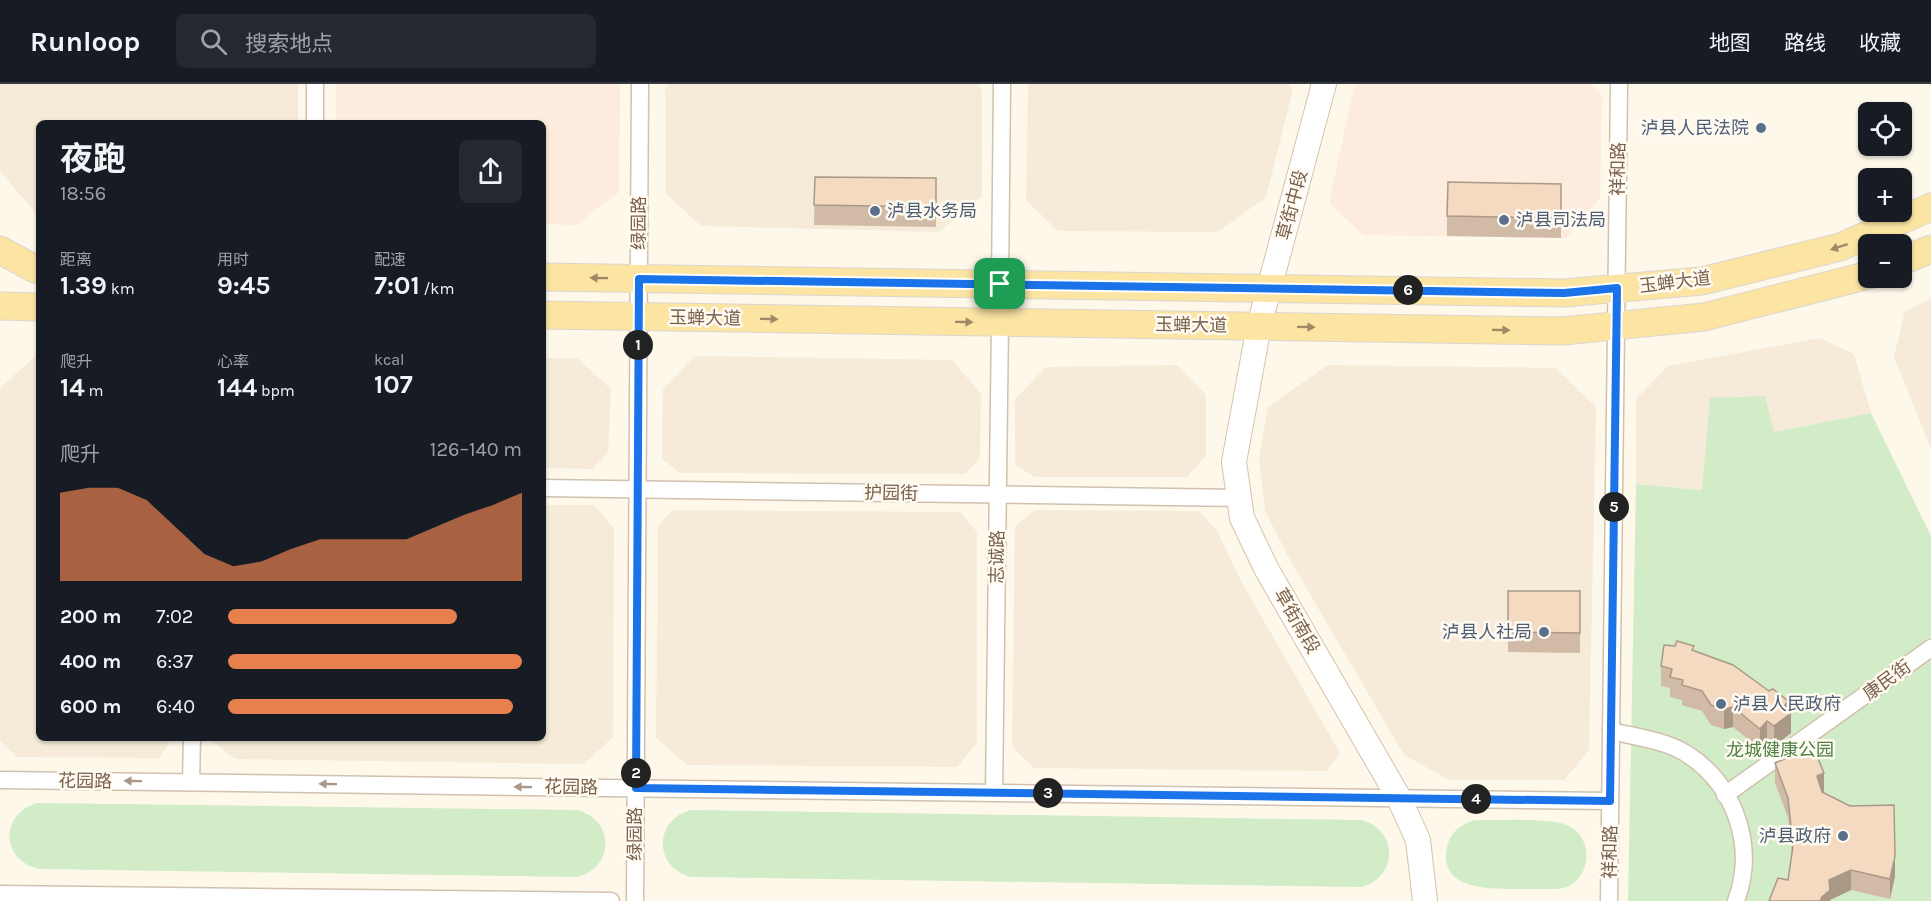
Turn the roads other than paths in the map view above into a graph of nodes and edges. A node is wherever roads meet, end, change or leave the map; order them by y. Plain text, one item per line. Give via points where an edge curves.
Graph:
1 (315, 84) edge
2 (640, 84) edge
3 (1002, 84) edge
4 (1324, 84) edge
5 (1619, 84) edge
6 (315, 120) edge
7 (1931, 207) edge
8 (1931, 249) edge
9 (0, 250) edge
10 (1912, 257) edge
11 (0, 268) edge
12 (36, 268) edge
13 (36, 269) edge
14 (546, 277) edge
15 (1858, 278) edge
16 (639, 279) junction
17 (1000, 284) junction
18 (1269, 288) junction
19 (1617, 288) junction
20 (0, 306) edge
21 (36, 307) edge
22 (546, 315) edge
23 (638, 317) junction
24 (0, 320) edge
25 (999, 322) junction
26 (1259, 326) junction
27 (1616, 326) junction
28 (546, 488) edge
29 (638, 489) junction
30 (998, 494) junction
31 (1239, 498) junction
32 (1931, 648) edge
33 (1611, 731) junction
34 (192, 741) edge
35 (0, 780) edge
36 (191, 782) junction
37 (636, 788) junction
38 (994, 793) junction
39 (1725, 795) junction
40 (1399, 798) junction
41 (1610, 801) junction
42 (0, 894) edge
43 (246, 899) edge
44 (610, 901) edge
45 (635, 901) edge
46 (1425, 901) edge
47 (1609, 901) edge
48 (1736, 901) edge

1 - 6 street
2 - 16 street, 绿园路
3 - 17 street
4 - 18 main road, 草街中段
5 - 19 street, 祥和路
7 -> 19 main road, 玉蝉大道 via 1840,247 1702,281
8 - 10 main road
9 - 12 main road
11 - 13 main road
16 -> 14 main road, 玉蝉大道
15 - 27 main road, 玉蝉大道 via 1704,317
16 - 17 main road, 玉蝉大道
16 - 23 street, 绿园路
17 - 18 main road, 玉蝉大道
18 - 19 main road, 玉蝉大道 via 1564,293
18 - 26 main road, 草街中段
19 - 27 street, 祥和路
20 - 21 main road
21 - 24 main road
22 - 23 main road, 玉蝉大道
23 -> 25 main road, 玉蝉大道
23 - 29 street, 绿园路
25 - 26 main road, 玉蝉大道
25 - 30 street, 志诚路
26 -> 27 main road, 玉蝉大道 via 1563,331
26 - 31 main road, 草街南段 via 1234,462
27 - 33 street, 祥和路
28 - 29 street, 护园街
29 - 30 street, 护园街
29 - 37 street, 绿园路
30 - 31 street, 护园街
30 - 38 street, 志诚路
31 - 40 main road, 草街南段 via 1242,518 1267,570
32 - 39 street, 康民街
33 - 39 street via 1662,743 1687,755
33 - 41 street, 祥和路
34 - 36 street
36 -> 35 street, 花园路
37 -> 36 street, 花园路
37 - 38 street, 花园路
37 - 45 street, 绿园路
38 - 40 street, 花园路
39 - 48 street via 1737,811 1745,849
40 - 41 street, 花园路
40 - 46 main road, 草街南段 via 1418,840
41 - 47 street, 祥和路
42 - 43 street
43 - 44 street

